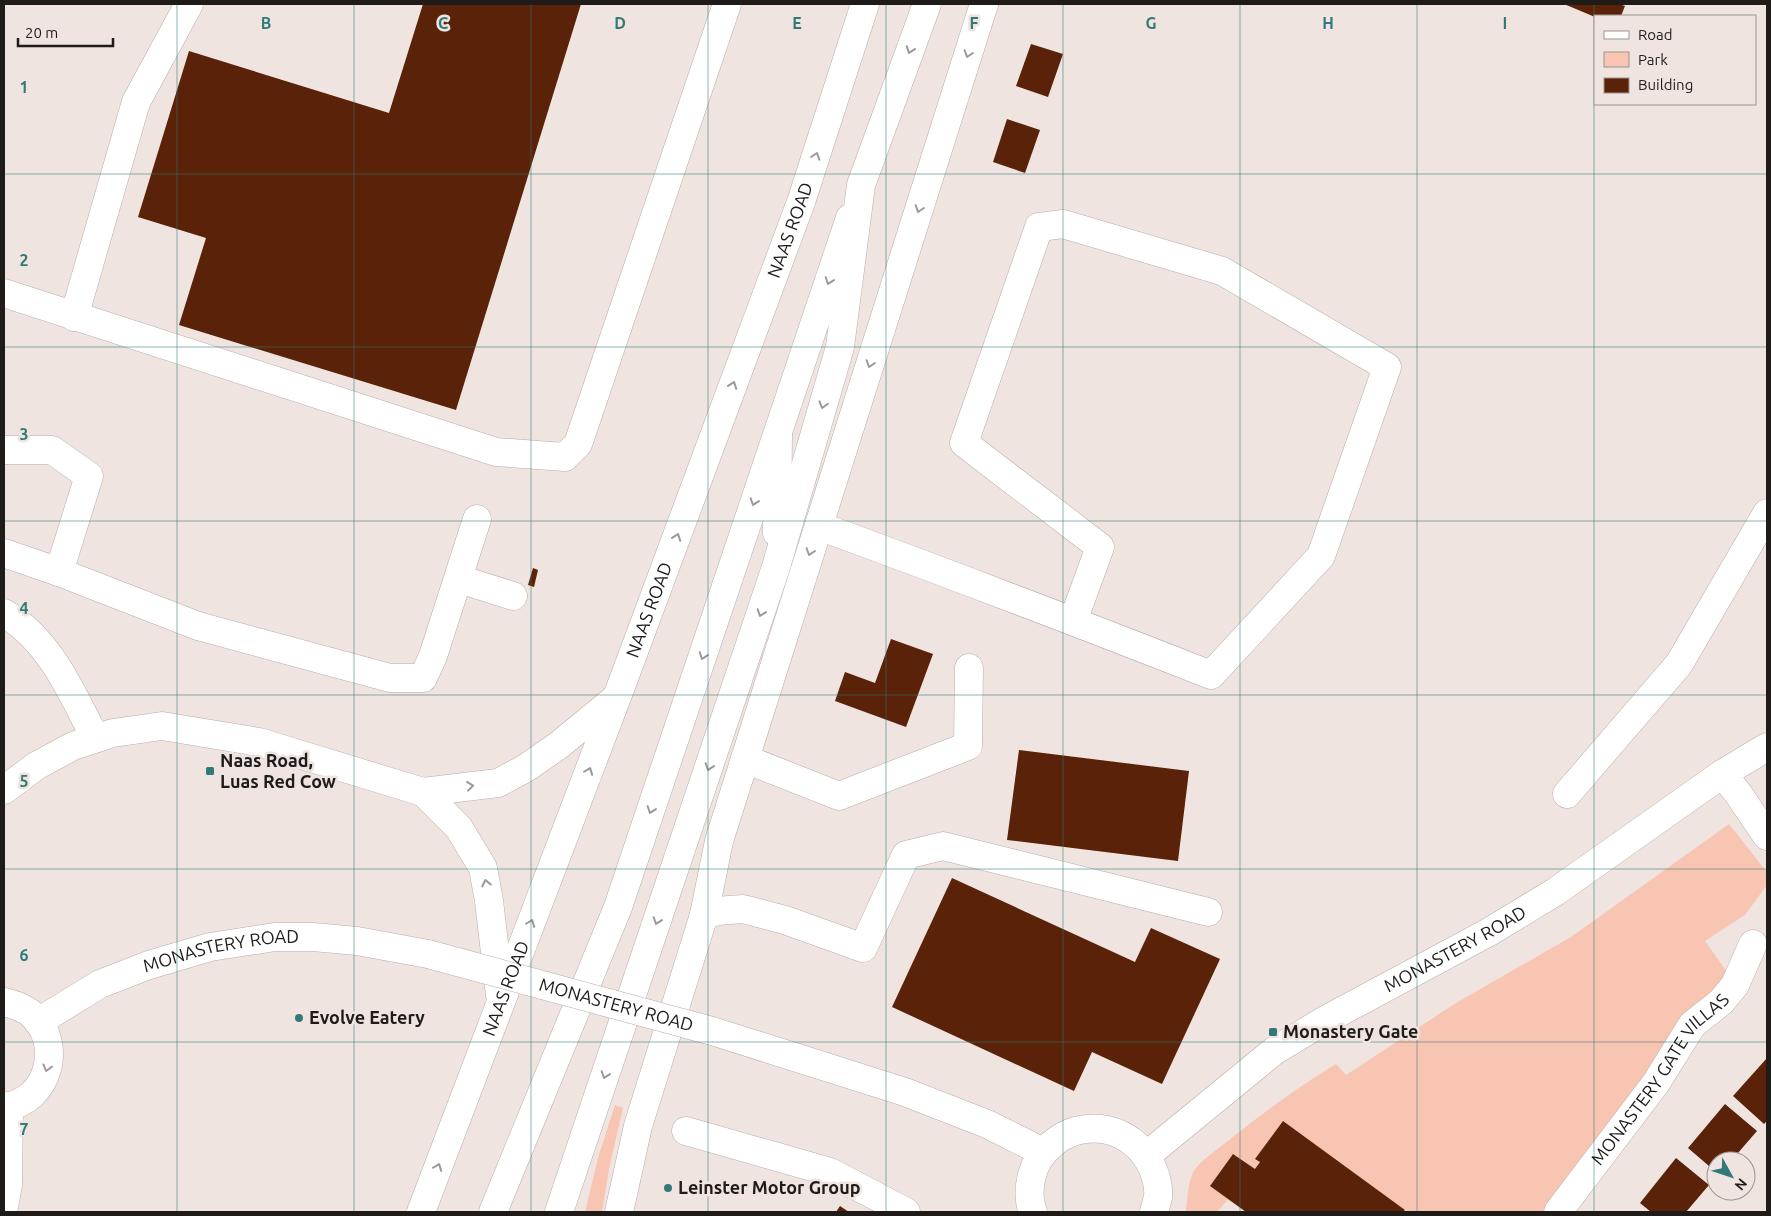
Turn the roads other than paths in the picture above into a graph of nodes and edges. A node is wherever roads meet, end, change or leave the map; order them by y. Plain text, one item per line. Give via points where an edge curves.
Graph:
1 (189, 4) edge
2 (727, 4) edge
3 (865, 4) edge
4 (926, 4) edge
5 (984, 5) edge
6 (861, 185) junction
7 (4, 293) edge
8 (74, 317) junction
9 (778, 433) junction
10 (4, 450) edge
11 (1767, 513) edge
12 (477, 519) dead end
13 (818, 526) junction
14 (4, 553) edge
15 (776, 567) junction
16 (59, 572) junction
17 (459, 579) junction
18 (513, 596) dead end
19 (4, 613) edge
20 (1072, 621) junction
21 (969, 668) dead end
22 (617, 698) junction
23 (96, 738) junction
24 (1767, 746) edge
25 (745, 759) junction
26 (1722, 774) junction
27 (4, 790) edge
28 (423, 792) junction
29 (1567, 794) dead end
30 (1767, 836) edge
31 (1208, 912) dead end
32 (704, 915) junction
33 (1753, 944) dead end
34 (501, 1001) junction
35 (4, 1002) edge
36 (38, 1022) junction
37 (6, 1107) edge
38 (686, 1131) dead end
39 (1044, 1152) junction
40 (1146, 1155) junction
41 (4, 1207) edge
42 (421, 1212) edge
43 (494, 1212) edge
44 (559, 1212) edge
45 (619, 1212) edge
46 (906, 1212) edge
47 (1032, 1212) edge
48 (1154, 1212) edge
49 (1558, 1212) edge

1 - 8 main road via 136,102
2 - 8 main road via 578,444 565,456 496,452
22 -> 3 main road, NAAS ROAD via 801,202
4 -> 6 main road
5 -> 13 main road
6 -> 9 main road
6 -> 15 main road via 840,347
7 - 8 main road
9 - 15 main road
9 -> 43 main road via 618,907
10 - 16 main road via 52,450 89,476
11 - 29 main road via 1679,664
12 - 17 main road
13 - 20 main road
13 -> 25 main road
14 - 16 main road
15 -> 44 main road
16 - 17 main road via 198,626 390,678 423,678
17 - 18 main road
19 - 23 main road via 48,652
20 - 20 main road via 1100,547 964,443 1039,227 1063,224 1222,271 1387,367 1322,556 1211,674
21 - 25 main road via 968,746 839,796
28 -> 22 main road via 498,783 559,745
34 -> 22 main road, NAAS ROAD
23 - 27 main road via 36,766
23 - 28 main road via 162,726 212,733 259,742
24 - 26 main road, MONASTERY ROAD
25 - 32 main road via 718,841
26 - 30 main road
26 - 40 main road, MONASTERY ROAD via 1555,892 1274,1051
34 -> 28 main road via 482,868 459,828
31 - 32 main road via 943,846 906,855 863,948 785,920 743,909
32 - 45 main road via 638,1126
33 - 49 main road, MONASTERY GATE VILLAS via 1735,985 1692,1025 1656,1083
42 -> 34 main road, NAAS ROAD
35 - 36 main road via 29,1012
36 -> 37 main road via 50,1050 45,1077 22,1102
36 - 39 main road, MONASTERY ROAD, bridge via 100,984 210,947 275,937 357,941 428,954 712,1031 905,1092 986,1124
37 - 41 main road via 8,1185
38 - 46 main road via 830,1172
39 - 40 main road via 1058,1138 1076,1130 1096,1128 1115,1132 1132,1141
39 - 47 main road via 1034,1168 1029,1187
40 - 48 main road via 1155,1175 1158,1196

